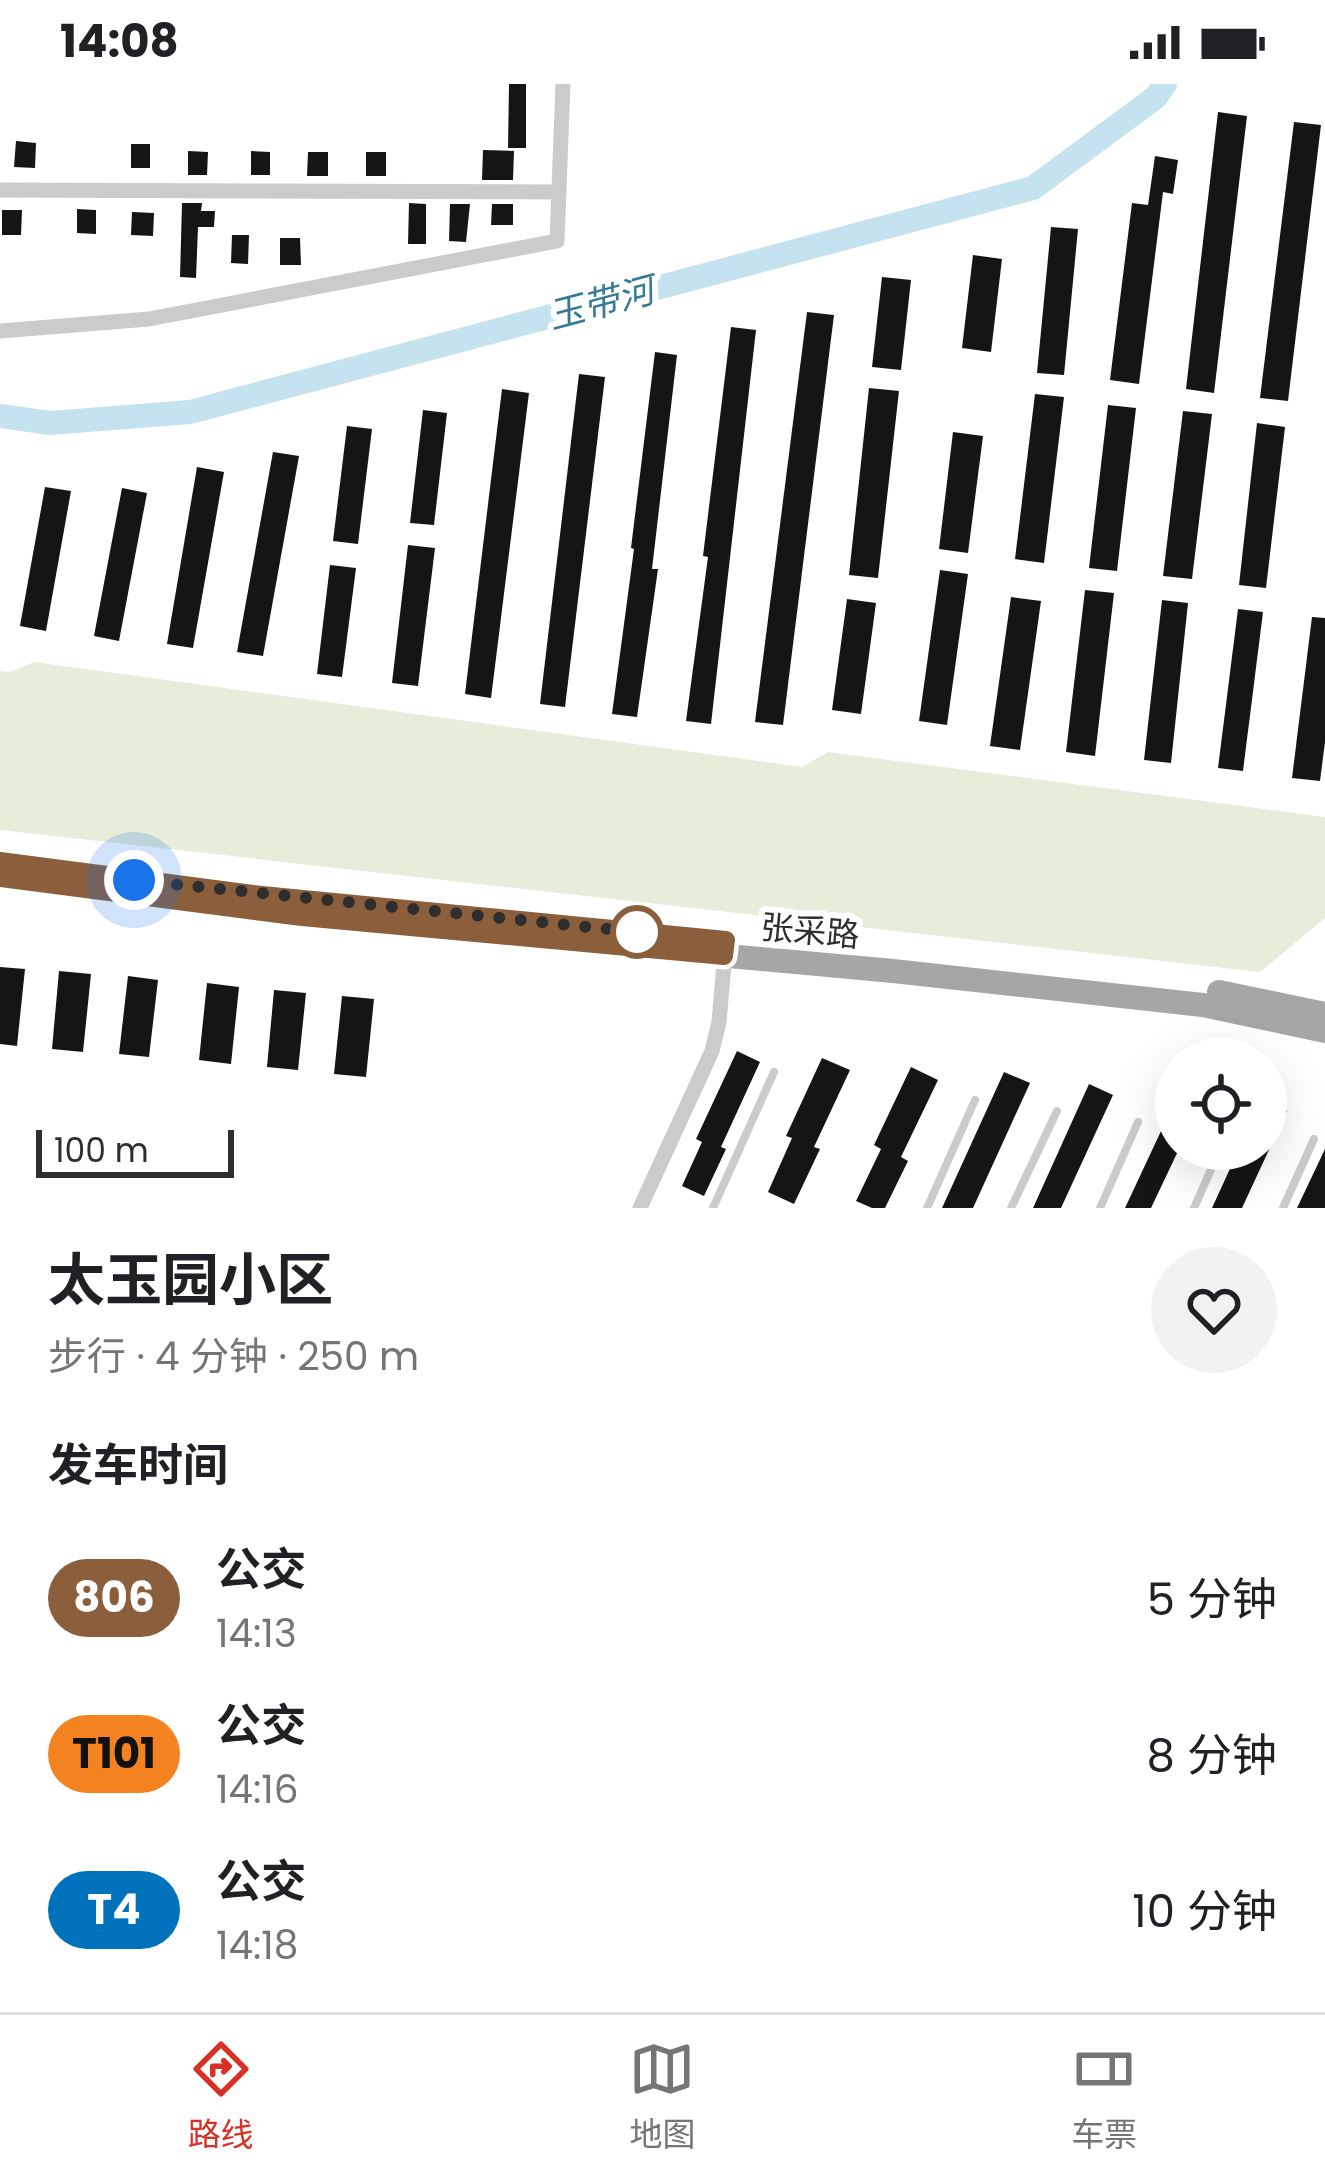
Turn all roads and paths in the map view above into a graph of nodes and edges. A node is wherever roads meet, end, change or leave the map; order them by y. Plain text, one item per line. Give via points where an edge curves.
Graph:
1 (562, 84) edge
2 (0, 190) edge
3 (559, 193) junction
4 (0, 331) edge
5 (0, 861) edge
6 (0, 878) edge
7 (725, 948) junction
8 (1325, 1014) edge
9 (1325, 1031) edge
10 (774, 1072) dead end
11 (975, 1100) dead end
12 (1057, 1111) dead end
13 (1138, 1122) dead end
14 (1314, 1139) dead end
15 (1211, 1170) edge
16 (640, 1208) edge
17 (712, 1208) edge
18 (927, 1208) edge
19 (1011, 1208) edge
20 (1100, 1208) edge
21 (1194, 1208) edge
22 (1283, 1208) edge

1 - 3 street
2 - 3 street
3 - 4 street via 557,241 149,319
5 - 7 main road, 张采路
6 - 7 main road, 张采路 via 302,917
7 - 8 main road, 张采路 via 1205,989
7 - 9 main road, 张采路 via 1203,1005
7 - 16 street via 712,1051
10 - 17 lane
11 - 18 lane
12 - 19 lane
13 - 20 lane
14 - 22 lane
15 - 21 lane

